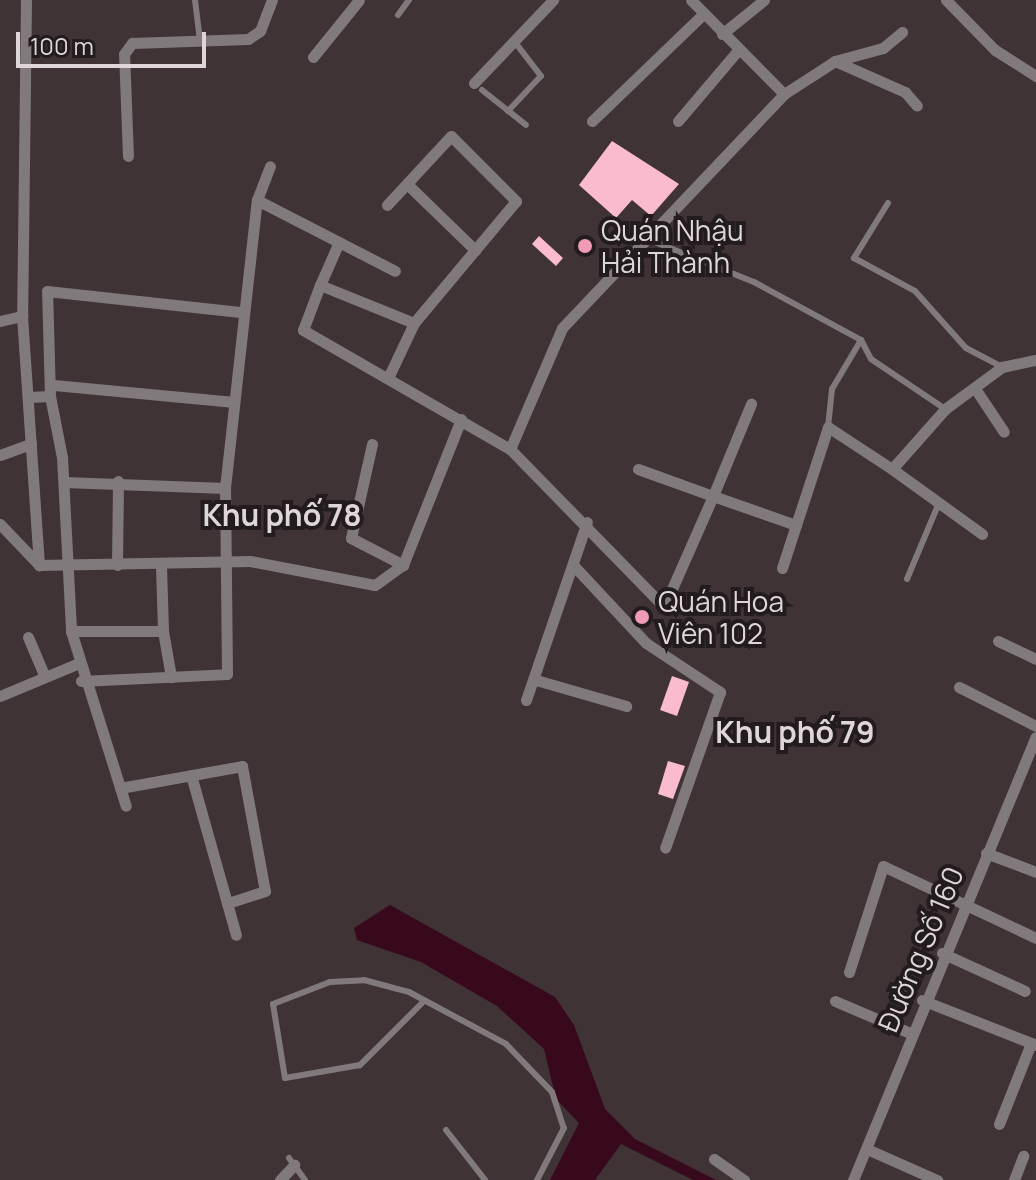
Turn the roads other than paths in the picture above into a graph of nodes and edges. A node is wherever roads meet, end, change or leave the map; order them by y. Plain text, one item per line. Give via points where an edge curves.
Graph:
1 (26, 0) edge
2 (195, 0) edge
3 (272, 0) edge
4 (359, 0) edge
5 (409, 0) edge
6 (553, 0) edge
7 (691, 0) edge
8 (764, 0) edge
9 (947, 3) edge
10 (703, 14) junction
11 (398, 15) dead end
12 (902, 32) dead end
13 (722, 34) junction
14 (513, 39) junction
15 (200, 41) junction
16 (739, 49) junction
17 (313, 57) dead end
18 (835, 61) junction
19 (1036, 76) edge
20 (478, 87) joint
21 (784, 94) junction
22 (917, 106) dead end
23 (508, 111) junction
24 (592, 121) dead end
25 (678, 121) dead end
26 (526, 125) dead end
27 (128, 156) dead end
28 (270, 166) dead end
29 (407, 184) junction
30 (257, 200) junction
31 (888, 203) dead end
32 (387, 205) dead end
33 (645, 238) junction
34 (339, 242) junction
35 (475, 250) junction
36 (395, 271) dead end
37 (320, 285) junction
38 (240, 312) junction
39 (22, 316) junction
40 (0, 321) edge
41 (414, 323) junction
42 (861, 340) junction
43 (1036, 360) edge
44 (1002, 367) junction
45 (388, 378) junction
46 (976, 390) junction
47 (52, 391) junction
48 (30, 397) junction
49 (234, 402) junction
50 (751, 404) dead end
51 (945, 409) junction
52 (461, 419) junction
53 (828, 427) junction
54 (1004, 432) dead end
55 (31, 444) junction
56 (372, 444) dead end
57 (510, 449) junction
58 (0, 455) edge
59 (638, 469) dead end
60 (892, 469) junction
61 (118, 481) junction
62 (64, 482) junction
63 (225, 488) junction
64 (713, 496) junction
65 (939, 503) junction
66 (587, 522) junction
67 (0, 524) edge
68 (796, 525) junction
69 (982, 534) dead end
70 (224, 564) junction
71 (40, 565) junction
72 (70, 565) junction
73 (117, 565) junction
74 (403, 565) junction
75 (161, 566) junction
76 (574, 566) junction
77 (782, 568) dead end
78 (907, 579) dead end
79 (71, 631) junction
80 (163, 631) junction
81 (28, 637) dead end
82 (998, 641) dead end
83 (1036, 659) edge
84 (79, 663) junction
85 (45, 677) junction
86 (171, 677) junction
87 (536, 680) junction
88 (81, 681) junction
89 (959, 687) dead end
90 (0, 696) edge
91 (526, 700) dead end
92 (626, 706) dead end
93 (1036, 726) edge
94 (1036, 737) edge
95 (191, 775) junction
96 (120, 788) junction
97 (126, 806) dead end
98 (665, 848) dead end
99 (986, 853) junction
100 (1036, 872) edge
101 (227, 903) junction
102 (964, 905) junction
103 (236, 935) dead end
104 (1036, 938) edge
105 (942, 953) junction
106 (849, 972) dead end
107 (1025, 991) dead end
108 (922, 1000) junction
109 (424, 1001) junction
110 (835, 1001) dead end
111 (910, 1033) junction
112 (1034, 1044) edge
113 (999, 1124) dead end
114 (446, 1130) dead end
115 (867, 1149) junction
116 (1023, 1156) dead end
117 (714, 1159) dead end
118 (291, 1161) joint
119 (280, 1180) edge
120 (305, 1180) edge
121 (485, 1180) edge
122 (537, 1180) edge
123 (744, 1180) edge
124 (853, 1180) edge
125 (937, 1180) edge
126 (1014, 1180) edge

1 - 39 street
2 - 15 lane
3 - 15 street via 260,31 248,39
4 - 17 street
5 - 11 lane
6 - 14 street
7 - 10 street
8 - 13 street
9 - 19 street
10 - 13 street
10 - 24 street
12 - 18 street via 883,48
13 - 16 street
14 - 20 street
14 - 23 lane via 541,76
15 - 27 street via 132,43 124,54
16 - 21 street
16 - 25 street
18 - 21 street
18 - 22 street via 905,92
20 - 23 lane
21 - 33 street
23 - 26 lane
28 - 30 street
29 - 32 street
29 - 35 street
29 - 35 street via 451,136 516,201
30 - 34 street
30 - 38 street
31 - 44 lane via 854,258 915,291 966,348
33 - 42 lane via 754,282
33 - 57 street via 562,328
34 - 36 street
34 - 37 street
35 - 41 street
37 - 41 street
37 - 45 street via 303,330
38 - 47 street via 47,291
38 - 49 street
39 - 40 street
39 - 48 street
41 - 45 street
42 - 51 lane via 871,359
42 - 53 lane via 832,389
43 - 44 street
44 - 46 street
45 - 52 street
46 - 51 street
46 - 54 street
47 - 48 street
47 - 49 street
47 - 62 street
48 - 55 street
49 - 63 street
50 - 64 street
51 - 60 street
52 - 57 street
52 - 74 street
53 - 60 street
53 - 68 street
55 - 58 street
55 - 71 street
56 - 74 street via 351,538
57 - 66 street
59 - 64 street
60 - 65 street
61 - 62 street
61 - 63 street
61 - 73 street
62 - 72 street
63 - 70 street
64 - 66 street via 664,607
64 - 68 street
65 - 69 street
65 - 78 lane
66 - 76 street
67 - 71 street
68 - 77 street
70 - 74 street via 250,561 375,585
70 - 75 street
70 - 86 street via 227,674
71 - 72 street
72 - 73 street
72 - 79 street
73 - 75 street
75 - 80 street
76 - 87 street
76 - 98 street via 646,643 720,692
79 - 80 street
79 - 84 street
80 - 86 street
81 - 85 street
82 - 83 street
84 - 85 street
84 - 88 street
85 - 90 street
86 - 88 street
87 - 91 street
87 - 92 street
88 - 96 street
89 - 93 street
94 - 99 street, Đường Số 160
95 - 96 street
95 - 101 street
95 - 101 street via 242,766 265,891
96 - 97 street
99 - 100 street
99 - 102 street, Đường Số 160
101 - 103 street
102 - 104 street
102 - 105 street, Đường Số 160
102 - 106 street via 883,866
105 - 107 street
105 - 108 street, Đường Số 160
108 - 111 street, Đường Số 160
108 - 112 street
109 - 109 lane via 364,980 330,982 273,1004 285,1078 360,1065
109 - 122 lane via 506,1044 552,1092 564,1128
110 - 111 street
111 - 115 street, Đường Số 160
112 - 113 street
114 - 121 lane
115 - 124 street, Đường Số 160
115 - 125 street
116 - 126 street
117 - 123 street
118 - 119 street
118 - 120 lane

